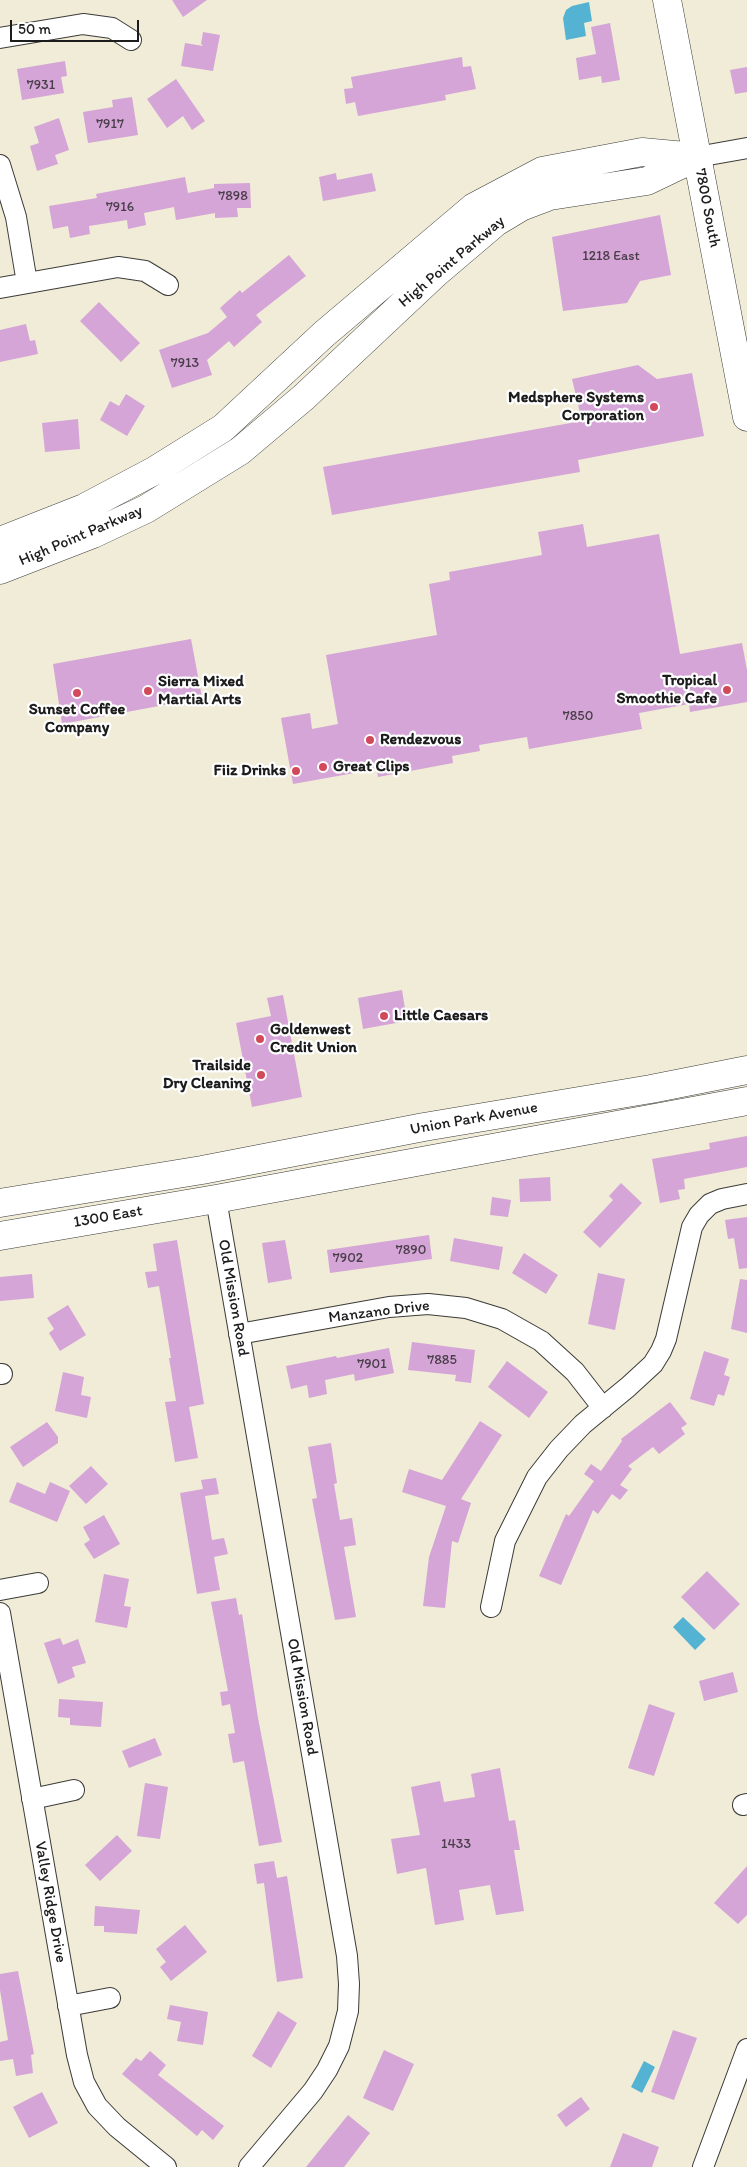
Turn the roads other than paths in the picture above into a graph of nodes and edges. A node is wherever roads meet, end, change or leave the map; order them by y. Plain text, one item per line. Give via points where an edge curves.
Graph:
1 (667, 0) edge
2 (0, 38) edge
3 (131, 40) dead end
4 (747, 148) edge
5 (697, 157) junction
6 (0, 165) edge
7 (28, 283) junction
8 (168, 285) dead end
9 (0, 288) edge
10 (747, 417) edge
11 (0, 541) edge
12 (0, 570) edge
13 (747, 1070) edge
14 (747, 1101) edge
15 (202, 1170) joint
16 (747, 1194) edge
17 (216, 1199) junction
18 (0, 1203) edge
19 (0, 1236) edge
20 (239, 1334) junction
21 (603, 1408) junction
22 (38, 1583) dead end
23 (0, 1590) edge
24 (491, 1607) dead end
25 (0, 1613) edge
26 (74, 1790) dead end
27 (32, 1799) junction
28 (110, 1998) dead end
29 (68, 2006) junction
30 (747, 2049) edge
31 (166, 2167) edge
32 (249, 2167) edge
33 (703, 2167) edge

1 - 5 main road, 7800 South
2 - 3 street via 83,24 112,28
4 - 5 street
5 - 10 main road, 7800 South
5 - 11 main road, High Point Parkway via 642,152 542,171 474,207 324,334 223,428 154,471 84,508
5 - 12 main road, High Point Parkway via 647,181 550,196 521,207 496,222 436,273 304,397 240,451 146,509 93,534
6 - 7 street via 16,217
7 - 8 street via 118,267 145,271
7 - 9 street
13 - 15 main road, Union Park Avenue
14 - 17 main road, Union Park Avenue
15 - 18 main road, 1300 East
16 - 21 street via 722,1198 699,1215 692,1227 661,1352 653,1364
17 - 19 main road, 1300 East
17 - 20 street, Old Mission Road
20 - 21 street, Manzano Drive via 389,1307 428,1304 466,1308 502,1319 541,1341 575,1372
20 - 32 street, Old Mission Road via 347,1956 349,1984 348,2012 327,2070
21 - 24 street via 583,1424 537,1477 505,1541
22 - 23 street
25 - 27 street, Valley Ridge Drive
26 - 27 street
27 - 29 street, Valley Ridge Drive
28 - 29 street
29 - 31 street, Valley Ridge Drive via 84,2082 97,2106
30 - 33 street

